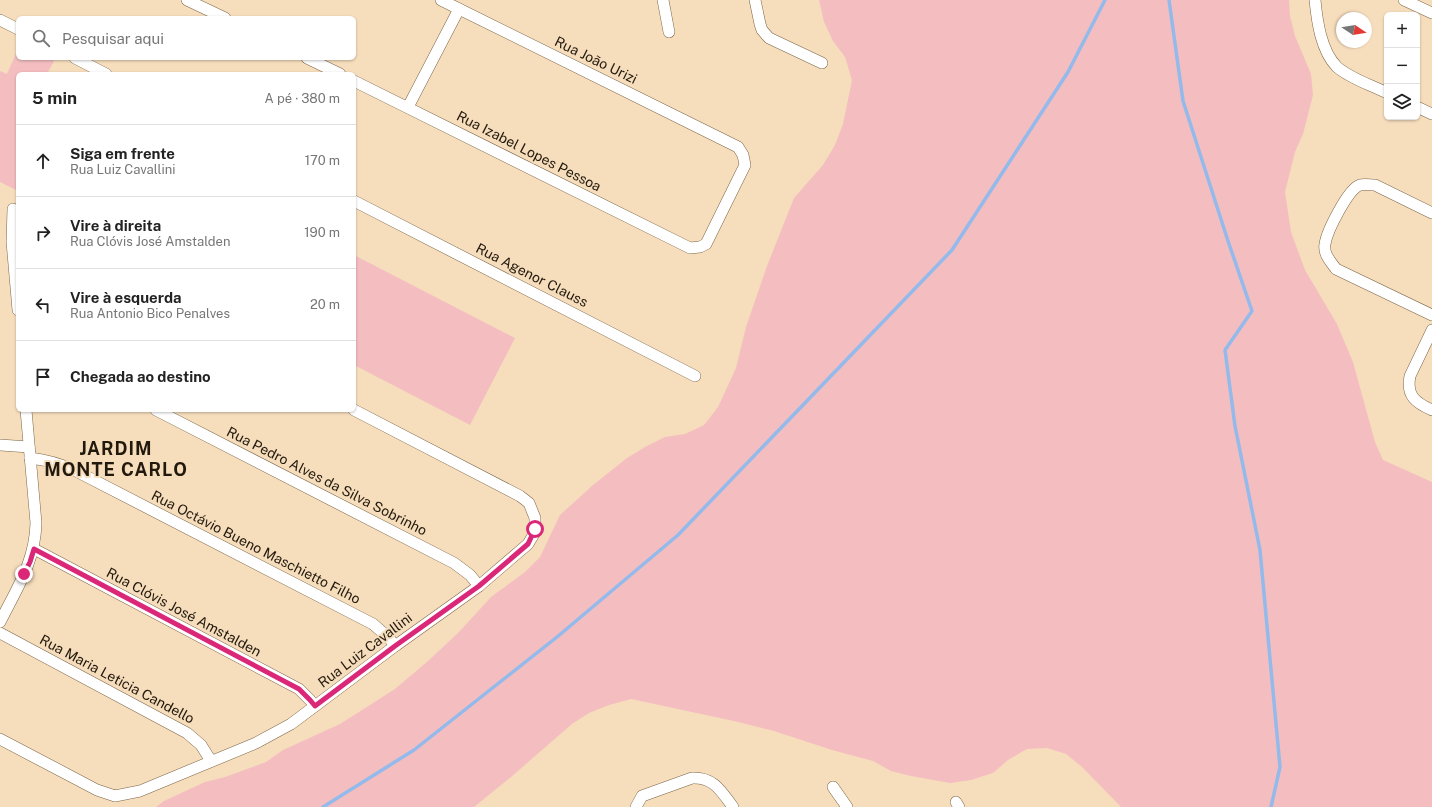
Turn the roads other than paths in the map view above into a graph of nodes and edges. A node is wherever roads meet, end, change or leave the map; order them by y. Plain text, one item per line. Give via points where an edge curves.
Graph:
1 (188, 0) edge
2 (442, 0) edge
3 (663, 0) edge
4 (755, 0) edge
5 (1315, 0) edge
6 (1404, 0) edge
7 (459, 9) junction
8 (1432, 14) edge
9 (221, 16) edge
10 (0, 20) edge
11 (16, 28) edge
12 (669, 32) dead end
13 (79, 60) edge
14 (311, 60) edge
15 (822, 63) dead end
16 (102, 72) edge
17 (336, 72) edge
18 (356, 82) edge
19 (1384, 92) edge
20 (408, 107) junction
21 (1420, 108) edge
22 (1432, 114) edge
23 (356, 202) edge
24 (13, 209) dead end
25 (1432, 213) edge
26 (15, 242) edge
27 (690, 248) joint
28 (16, 265) edge
29 (1432, 315) edge
30 (1432, 330) edge
31 (695, 376) dead end
32 (1432, 410) edge
33 (356, 411) edge
34 (26, 412) edge
35 (160, 412) edge
36 (0, 444) edge
37 (30, 453) junction
38 (34, 549) junction
39 (479, 586) junction
40 (0, 622) edge
41 (0, 633) edge
42 (395, 646) junction
43 (315, 706) junction
44 (0, 739) edge
45 (211, 761) junction
46 (833, 787) dead end
47 (636, 807) edge
48 (733, 807) edge
49 (847, 807) edge

1 - 9 street
2 - 7 street, Rua João Urizi
3 - 12 street
4 - 15 street via 760,24 769,38
5 - 19 street via 1323,43 1337,66 1351,76
6 - 8 street
7 - 20 street
7 - 27 street, Rua João Urizi via 738,147 745,165 706,244
10 - 11 street
13 - 16 street
14 - 17 street
18 - 20 street, Rua Izabel Lopes Pessoa
20 - 27 street, Rua Izabel Lopes Pessoa
21 - 22 street
23 - 31 street, Rua Agenor Clauss
24 - 26 street
25 - 29 street via 1375,186 1359,186 1351,191 1336,215 1325,244 1325,252 1336,269
26 - 28 street
30 - 32 street via 1410,376 1409,384 1414,400
33 - 39 street, Rua Luiz Cavallini via 529,503 536,524 528,544
34 - 37 street
35 - 39 street, Rua Pedro Alves da Silva Sobrinho via 454,563 470,575
36 - 37 street, Rua Octávio Bueno Maschietto Filho
37 - 38 street via 36,523
37 - 42 street, Rua Octávio Bueno Maschietto Filho via 62,464 373,624
38 - 40 street
38 - 43 street, Rua Clóvis José Amstalden via 299,689
39 - 42 street, Rua Luiz Cavallini
41 - 45 street, Rua Maria Leticia Candello via 187,733 201,745
42 - 43 street, Rua Luiz Cavallini
43 - 45 street, Rua Luiz Cavallini via 291,724 256,743
44 - 45 street, Rua Luiz Cavallini via 97,790 115,796 140,791
46 - 49 street
47 - 48 street via 642,796 698,778 710,781

